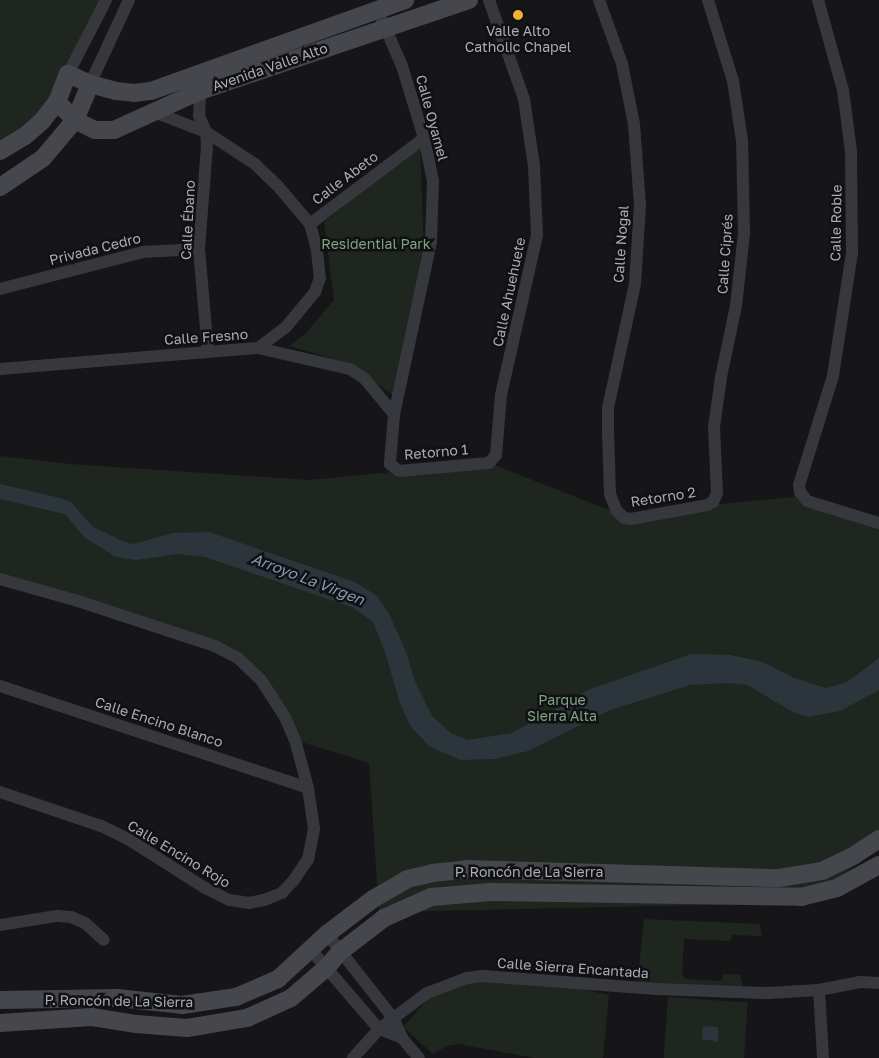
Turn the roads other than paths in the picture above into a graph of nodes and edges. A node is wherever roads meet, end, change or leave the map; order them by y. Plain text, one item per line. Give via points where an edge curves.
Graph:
1 (106, 0) edge
2 (129, 0) edge
3 (405, 0) edge
4 (469, 0) edge
5 (489, 0) edge
6 (599, 0) edge
7 (708, 0) edge
8 (818, 0) edge
9 (378, 11) junction
10 (386, 30) junction
11 (68, 74) junction
12 (90, 84) junction
13 (200, 91) junction
14 (57, 102) junction
15 (154, 112) junction
16 (75, 120) junction
17 (206, 132) junction
18 (424, 138) junction
19 (0, 151) edge
20 (0, 187) edge
21 (310, 224) junction
22 (199, 249) junction
23 (0, 289) edge
24 (258, 348) junction
25 (208, 351) junction
26 (0, 369) edge
27 (394, 414) junction
28 (497, 446) joint
29 (716, 482) joint
30 (610, 494) joint
31 (879, 523) edge
32 (0, 579) edge
33 (0, 686) edge
34 (308, 788) junction
35 (0, 792) edge
36 (879, 839) edge
37 (879, 865) edge
38 (0, 925) edge
39 (326, 934) junction
40 (104, 940) dead end
41 (311, 950) junction
42 (340, 952) junction
43 (326, 968) junction
44 (879, 983) edge
45 (819, 990) junction
46 (0, 1000) edge
47 (394, 1019) junction
48 (0, 1023) edge
49 (379, 1029) junction
50 (402, 1038) junction
51 (353, 1058) edge
52 (419, 1058) edge
53 (823, 1058) edge

1 - 11 street
2 - 12 street
3 - 9 street, Avenida Valle Alto
4 - 10 street, Avenida Valle Alto
5 - 28 street, Calle Ahuehuete via 524,99 534,166 537,235 501,395
6 - 30 street, Calle Nogal via 622,64 634,124 640,205 634,284 608,408
7 - 29 street, Calle Ciprés via 733,81 742,141 744,234 736,306 714,427
8 - 31 street, Calle Roble via 843,90 850,143 852,253 833,376 799,485 807,501
9 - 10 street, Calle Oyamel
9 - 12 street, Avenida Valle Alto via 151,90 134,93
10 - 13 street, Avenida Valle Alto
10 - 18 street, Calle Oyamel via 402,66
11 - 12 street, Avenida Valle Alto
11 - 14 street
12 - 16 street
13 - 15 street, Avenida Valle Alto
13 - 17 street, Calle Ébano via 200,116
14 - 16 street, Avenida Valle Alto
14 - 19 street via 25,136
15 - 16 street, Avenida Valle Alto via 107,132
15 - 17 street
16 - 20 street via 43,158
17 - 21 street via 255,164
17 - 22 street, Calle Ébano
18 - 21 street, Calle Abeto
18 - 27 street, Calle Oyamel via 432,181 431,242
21 - 24 street, Calle Abeto via 320,278 315,292 286,327
22 - 23 street, Privada Cedro via 143,252
22 - 25 street, Calle Ébano
24 - 25 street, Calle Fresno
24 - 27 street, Calle Fresno via 350,369 364,378
25 - 26 street, Calle Fresno
27 - 28 street, Retorno 1 via 390,464 399,471 489,462 496,455
29 - 30 street, Retorno 2 via 716,497 710,504 631,519 624,518 616,510
32 - 34 street, Calle Encino Rojo via 215,646 238,658 260,680 285,717
33 - 34 street, Calle Encino Blanco
34 - 35 street, Calle Encino Rojo via 314,829 308,859 282,893 249,903 228,900 101,826
36 - 39 street, P. Roncón de La Sierra via 822,871 779,878 468,869 432,873 407,879 373,899
37 - 42 street, P. Roncón de La Sierra via 837,888 801,897 491,892 431,897 384,918
38 - 40 street via 57,916 71,917 85,923
39 - 41 street, P. Roncón de La Sierra
39 - 42 street
41 - 43 street
41 - 46 street, P. Roncón de La Sierra via 278,979 236,997 203,1003 182,1005 117,998
42 - 43 street, P. Roncón de La Sierra
42 - 47 street
43 - 48 street, P. Roncón de La Sierra via 291,998 270,1009 222,1024 186,1028 92,1017
43 - 49 street
44 - 45 street, Calle Sierra Encantada via 860,982
45 - 47 street, Calle Sierra Encantada via 711,992 483,976 444,985 427,993
45 - 53 street
47 - 49 street, Calle Sierra Encantada
47 - 50 street
49 - 50 street
49 - 51 street, Calle Sierra Encantada
50 - 52 street

